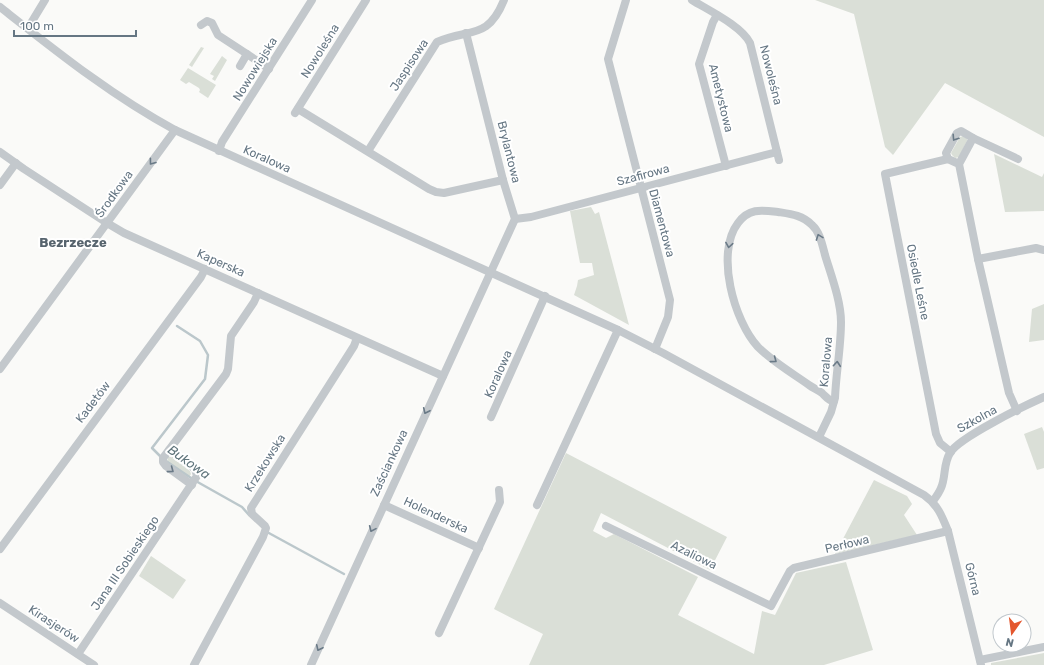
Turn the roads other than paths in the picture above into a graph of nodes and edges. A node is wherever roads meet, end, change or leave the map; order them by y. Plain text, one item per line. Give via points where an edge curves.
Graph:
1 (45, 0) edge
2 (312, 0) edge
3 (366, 0) edge
4 (504, 0) edge
5 (626, 0) edge
6 (692, 0) edge
7 (0, 7) edge
8 (717, 15) junction
9 (201, 24) dead end
10 (28, 28) junction
11 (466, 33) junction
12 (247, 54) junction
13 (240, 66) dead end
14 (269, 69) junction
15 (175, 130) junction
16 (973, 138) junction
17 (219, 151) junction
18 (368, 151) junction
19 (0, 152) edge
20 (778, 156) joint
21 (948, 159) junction
22 (1018, 159) dead end
23 (16, 164) junction
24 (959, 164) junction
25 (726, 166) junction
26 (503, 180) junction
27 (0, 185) edge
28 (640, 188) junction
29 (515, 220) junction
30 (107, 223) junction
31 (1044, 250) edge
32 (978, 259) junction
33 (205, 269) junction
34 (491, 272) junction
35 (258, 293) junction
36 (545, 296) junction
37 (618, 330) junction
38 (357, 338) junction
39 (655, 348) junction
40 (0, 369) edge
41 (443, 376) junction
42 (835, 388) junction
43 (822, 393) junction
44 (1044, 397) edge
45 (834, 402) junction
46 (1017, 411) junction
47 (491, 417) dead end
48 (818, 437) junction
49 (169, 450) junction
50 (951, 452) junction
51 (192, 485) junction
52 (499, 490) dead end
53 (933, 501) junction
54 (384, 504) junction
55 (536, 505) dead end
56 (606, 526) dead end
57 (948, 531) junction
58 (479, 548) junction
59 (0, 549) edge
60 (0, 603) edge
61 (771, 606) joint
62 (440, 633) dead end
63 (1044, 647) edge
64 (78, 654) junction
65 (981, 662) edge
66 (94, 665) edge
67 (194, 665) edge
68 (310, 665) edge

1 - 10 street
2 - 14 street, Nowowiejska
3 - 18 street, Nowoleśna via 297,111
4 - 11 street, Jaspisowa via 494,19 482,29
5 - 28 street, Diamentowa via 608,59
6 - 8 street, Nowoleśna
7 - 10 street, Koralowa
8 - 20 street, Nowoleśna via 744,34 750,43
8 - 25 street, Ametystowa via 699,64
9 - 12 street via 207,21 212,23 218,35
10 - 15 street, Koralowa via 108,89
11 - 18 street, Jaspisowa via 437,42
11 - 26 street, Brylantowa
12 - 13 street
12 - 14 street
14 - 17 street, Nowowiejska via 222,142
15 - 17 street, Koralowa
15 -> 30 street, Środkowa
16 -> 21 street via 961,131 957,133 946,153
16 - 22 street
16 - 24 street
17 - 34 street, Koralowa
18 - 26 street via 436,192 449,192
19 - 23 street, Kaperska
20 - 25 street, Szafirowa
21 - 24 street
21 - 50 street, Osiedle Leśne via 886,174 936,434 940,443
23 - 27 street
23 - 30 street, Kaperska
24 - 32 street
25 - 28 street, Szafirowa
26 - 29 street, Brylantowa
28 - 29 street, Szafirowa via 531,218
28 - 39 street, Diamentowa via 670,300 668,317
29 - 34 street
30 - 33 street, Kaperska
30 - 40 street, Środkowa
31 - 32 street via 1036,248
32 - 46 street via 1009,393
33 - 35 street, Kaperska
33 - 59 street, Kadetów
34 - 36 street, Koralowa
34 - 41 street, Zaściankowa
35 - 38 street, Kaperska
35 - 49 street via 231,336 226,374
36 - 37 street, Koralowa
36 - 47 street, Koralowa
37 - 39 street, Koralowa
37 - 55 street
38 - 41 street, Kaperska
38 - 67 street, Krzekowska via 251,508 252,514 265,526 265,531
39 - 48 street, Koralowa
41 -> 54 street, Zaściankowa
42 - 43 street
42 -> 43 street, Koralowa via 841,321 836,290 819,234 800,216 769,211 748,213 734,228 729,240 727,258 734,302 742,323 750,337 769,357
42 - 45 street, Koralowa
43 - 45 street, Koralowa via 829,401
44 - 46 street, Szkolna
45 - 48 street
46 - 50 street, Szkolna via 964,440
48 - 53 street, Koralowa
49 - 51 street, Jana III Sobieskiego via 196,469 197,476
49 -> 51 street via 163,462
50 - 53 street, Szkolna via 945,465 941,488
51 - 64 street, Jana III Sobieskiego
52 - 58 street, Holenderska via 500,502
53 - 57 street, Górna
54 - 58 street, Holenderska
54 -> 68 street, Zaściankowa
56 - 61 street, Azaliowa
57 - 61 street, Perłowa via 794,568
57 - 65 street, Górna
58 - 62 street, Holenderska
60 - 64 street, Kirasjerów
63 - 65 street
64 - 66 street, Kirasjerów

